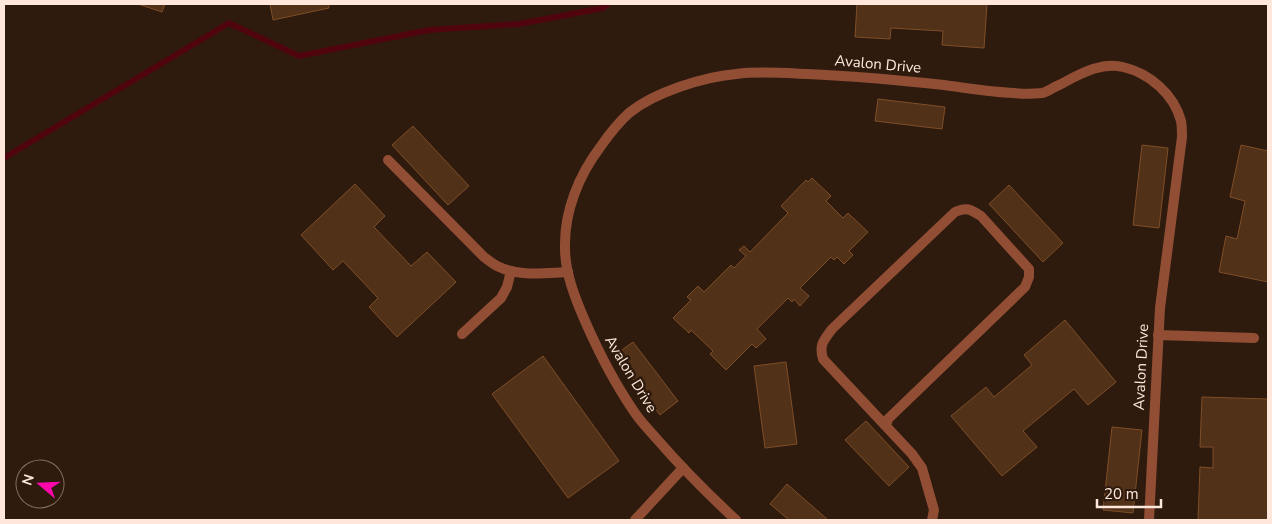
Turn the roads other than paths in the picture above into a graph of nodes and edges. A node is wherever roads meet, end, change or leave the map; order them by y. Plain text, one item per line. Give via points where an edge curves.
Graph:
1 (388, 160) dead end
2 (511, 271) junction
3 (568, 272) junction
4 (462, 334) dead end
5 (1158, 335) junction
6 (1254, 338) dead end
7 (886, 426) junction
8 (683, 468) junction
9 (635, 520) edge
10 (734, 520) edge
11 (932, 520) edge
12 (1149, 520) edge

1 - 2 street via 484,257
2 - 3 street
2 - 4 street via 501,298
3 - 5 street, Avalon Drive via 566,227 571,203 590,160 629,114 680,86 737,74 782,73 894,80 1015,93 1043,92 1096,68 1122,66 1155,82 1175,107 1181,121 1181,152
3 - 8 street, Avalon Drive via 599,354 636,414
5 - 6 street
5 - 12 street, Avalon Drive
7 - 7 street via 823,359 820,351 832,329 955,212 964,208 972,210 1029,269 1029,277 1025,287 888,419
7 - 11 street via 922,468 934,510
8 - 9 street
8 - 10 street, Avalon Drive

